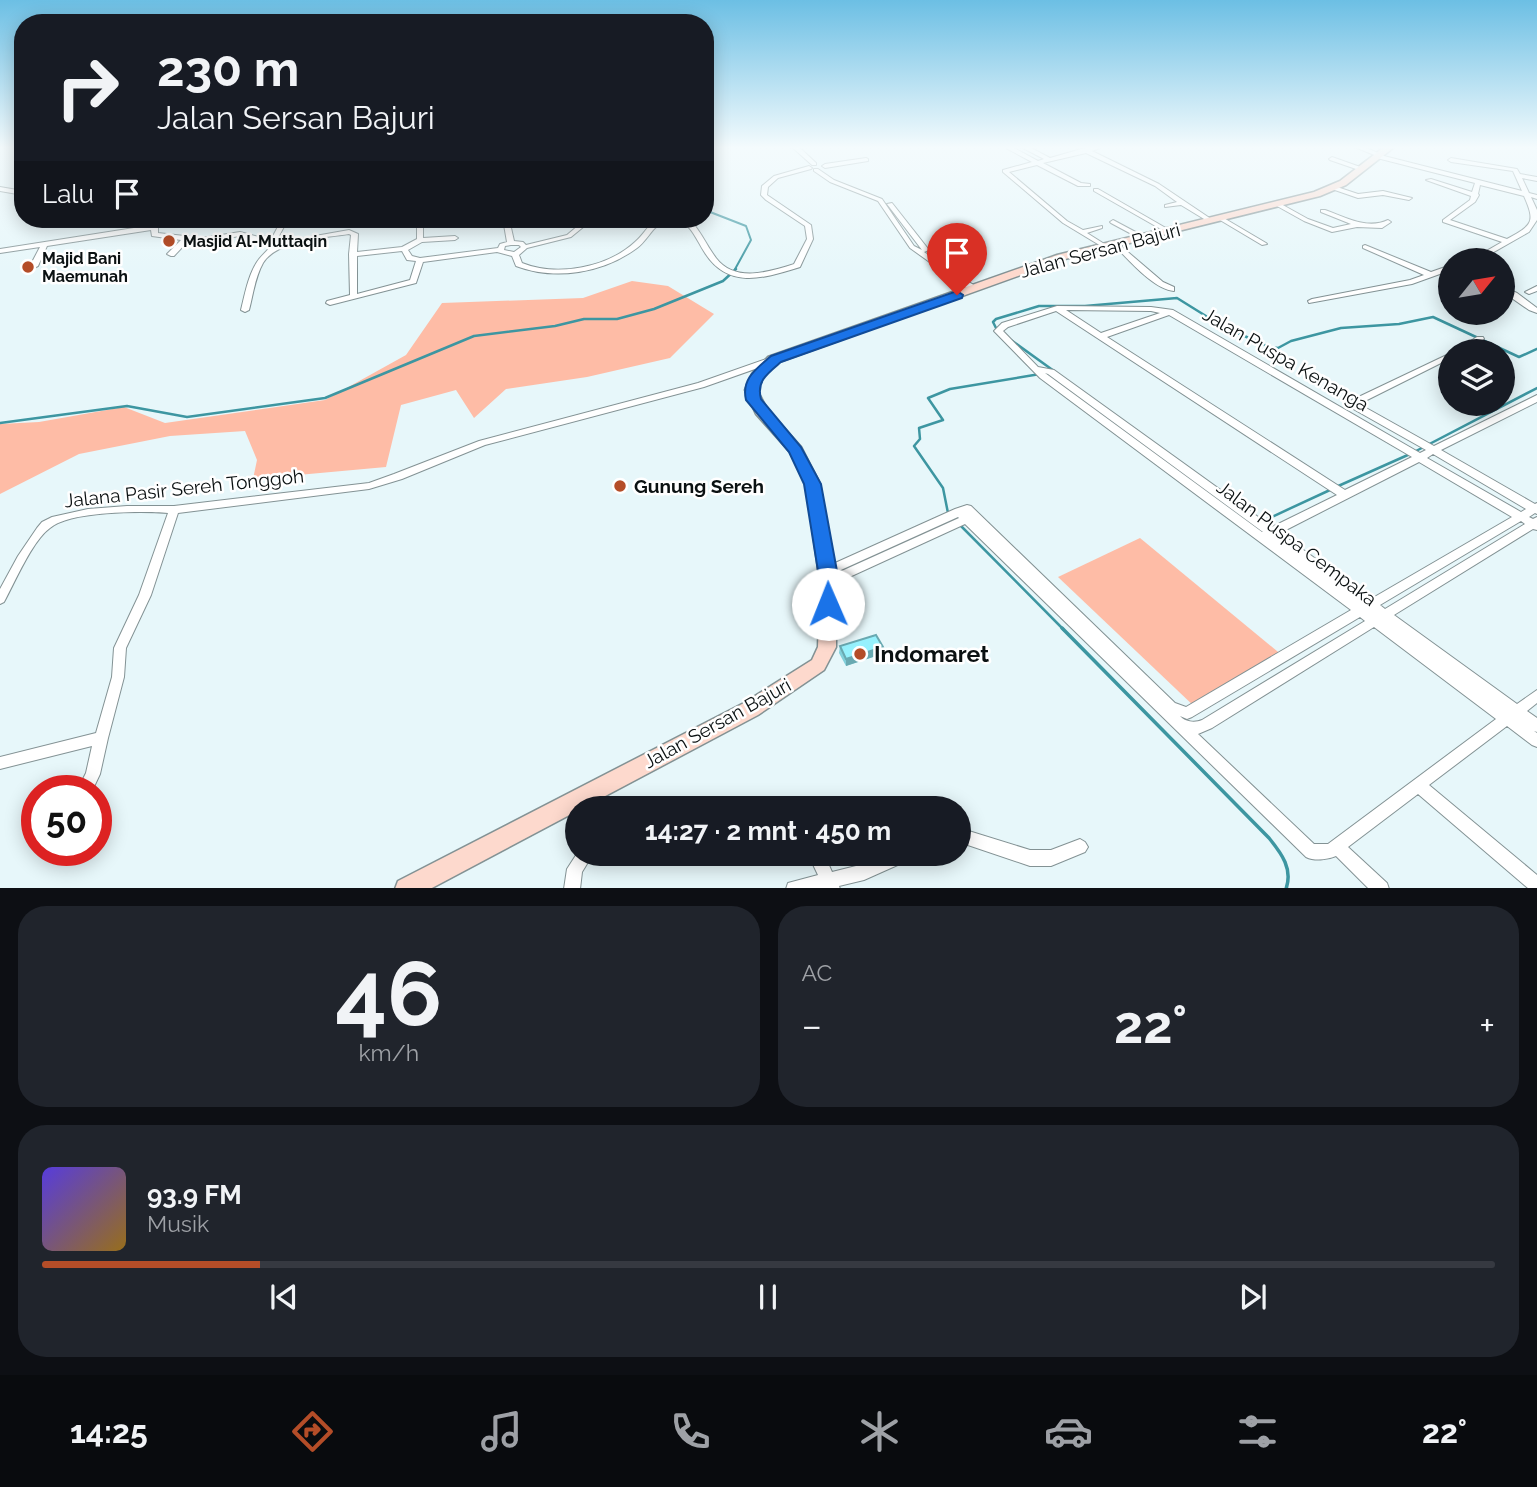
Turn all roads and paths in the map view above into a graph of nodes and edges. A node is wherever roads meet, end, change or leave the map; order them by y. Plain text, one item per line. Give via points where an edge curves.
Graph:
1 (765, 189) edge
2 (854, 189) edge
3 (1028, 189) edge
4 (1163, 189) edge
5 (1330, 189) edge
6 (1339, 189) edge
7 (1458, 189) edge
8 (1476, 189) edge
9 (1506, 189) edge
10 (1526, 189) edge
11 (1096, 190) dead end
12 (1475, 195) junction
13 (1528, 195) junction
14 (1537, 197) edge
15 (1409, 198) dead end
16 (1182, 203) junction
17 (1279, 205) junction
18 (1167, 206) dead end
19 (1323, 211) dead end
20 (1217, 220) junction
21 (1113, 222) dead end
22 (1388, 222) dead end
23 (1357, 225) junction
24 (1100, 227) dead end
25 (148, 228) edge
26 (155, 228) edge
27 (280, 228) edge
28 (420, 228) edge
29 (508, 228) edge
30 (583, 228) edge
31 (650, 228) edge
32 (693, 228) edge
33 (1168, 230) junction
34 (1082, 232) junction
35 (1141, 237) junction
36 (275, 238) junction
37 (455, 238) dead end
38 (185, 240) junction
39 (420, 240) junction
40 (1509, 242) junction
41 (511, 243) junction
42 (44, 244) junction
43 (1109, 244) junction
44 (1264, 244) dead end
45 (525, 247) junction
46 (1365, 247) dead end
47 (1497, 248) edge
48 (404, 249) junction
49 (273, 250) junction
50 (499, 250) junction
51 (0, 251) edge
52 (171, 254) dead end
53 (353, 254) junction
54 (515, 254) junction
55 (420, 260) junction
56 (34, 266) dead end
57 (1438, 272) edge
58 (1431, 275) junction
59 (975, 287) junction
60 (1537, 288) edge
61 (1171, 289) dead end
62 (1529, 292) dead end
63 (353, 294) junction
64 (1516, 294) edge
65 (1312, 301) dead end
66 (330, 303) dead end
67 (1057, 308) junction
68 (245, 310) dead end
69 (1537, 311) edge
70 (1170, 312) junction
71 (998, 331) joint
72 (1101, 336) junction
73 (772, 360) junction
74 (1438, 362) edge
75 (1537, 398) edge
76 (1353, 404) junction
77 (1339, 410) junction
78 (1434, 451) junction
79 (1421, 458) junction
80 (1345, 495) junction
81 (174, 510) junction
82 (1521, 516) junction
83 (1536, 516) edge
84 (1266, 535) junction
85 (828, 576) junction
86 (0, 598) edge
87 (1366, 610) junction
88 (1378, 618) junction
89 (1537, 696) edge
90 (1195, 712) junction
91 (1512, 715) junction
92 (1179, 719) junction
93 (1207, 723) junction
94 (1537, 726) edge
95 (101, 738) junction
96 (1537, 741) edge
97 (0, 763) edge
98 (92, 775) edge
99 (1418, 785) junction
100 (600, 796) edge
101 (565, 813) edge
102 (971, 839) edge
103 (1337, 846) junction
104 (1080, 847) dead end
105 (577, 866) edge
106 (822, 866) edge
107 (878, 866) edge
108 (830, 884) edge
109 (1537, 885) edge
110 (406, 888) edge
111 (572, 888) edge
112 (794, 888) edge
113 (1381, 888) edge

1 - 32 street via 764,195 808,225 810,239 797,264 764,274 726,271 717,266
2 - 59 street via 877,198 894,214 912,247
3 - 34 street
4 - 16 street
5 - 17 main road, Jalan Sersan Bajuri
6 - 15 street via 1358,196 1383,193
7 - 12 street
8 - 12 street
9 - 13 street
10 - 13 street
11 - 33 street
12 - 40 street via 1468,206 1445,221
13 - 14 street
13 - 40 street via 1535,218 1527,231
16 - 18 street
16 - 20 street
17 - 20 main road, Jalan Sersan Bajuri
17 - 23 street via 1332,230
19 - 23 street
20 - 33 main road, Jalan Sersan Bajuri
20 - 44 street
21 - 35 street
22 - 23 street
24 - 34 street
25 - 42 street
26 - 38 street via 155,235
27 - 36 street
28 - 39 street
29 - 41 street
30 - 45 street
31 - 54 street via 633,248 582,268 540,273 519,264
33 - 35 main road, Jalan Sersan Bajuri
34 - 43 street
35 - 43 main road, Jalan Sersan Bajuri
36 - 38 street via 261,240 240,234
36 - 49 street via 279,239
37 - 39 street
38 - 52 street
39 - 48 street
40 - 47 street
41 - 45 street
41 - 50 street
42 - 51 street
42 - 56 street
43 - 59 main road, Jalan Sersan Bajuri
43 - 61 street
45 - 54 street
46 - 58 street
48 - 53 street
48 - 55 street via 410,258
49 - 53 street via 349,232 355,234
49 - 68 street via 255,272
50 - 54 street
50 - 55 street
53 - 63 street
55 - 63 street via 413,281
57 - 58 street
58 - 65 street
59 - 73 main road, Jalan Sersan Bajuri
60 - 62 street
63 - 66 street
64 - 69 street
67 - 70 street, Jalan Puspa Kenanga
67 - 71 street, Jalan Puspa Kenanga
67 - 72 street
70 - 72 street
70 - 77 street, Jalan Puspa Kenanga
71 - 84 street, Jalan Puspa Cempaka via 1044,372
72 - 80 street
73 - 81 street, Jalana Pasir Sereh Tonggoh via 727,378 453,452 398,479
73 - 85 main road, Jalan Sersan Bajuri via 751,390 761,411 806,466
74 - 76 street
75 - 78 street
76 - 77 street
76 - 78 street, Jalan Puspa Kenanga
77 - 79 street, Jalan Puspa Kenanga
78 - 79 street
78 - 83 street, Jalan Puspa Kenanga
79 - 80 street
79 - 82 street, Jalan Puspa Kenanga
80 - 84 street
81 - 86 street, Jalana Pasir Sereh Tonggoh via 113,511 50,522
81 - 95 street via 145,595 120,648 118,677
82 - 83 street, Jalan Puspa Kenanga
82 - 87 street
83 - 88 street
84 - 87 street, Jalan Puspa Cempaka
85 - 92 street via 967,516
85 - 100 main road, Jalan Sersan Bajuri via 827,647 818,665
87 - 88 street, Jalan Puspa Cempaka
87 - 90 street
88 - 91 street, Jalan Puspa Cempaka
88 - 93 street
89 - 91 street
90 - 92 street
90 - 93 street
91 - 94 street, Jalan Puspa Cempaka
91 - 96 street, Jalan Puspa Cempaka
91 - 99 street
92 - 93 street via 1198,727
92 - 103 street via 1304,848 1319,853
95 - 97 street
95 - 98 street
99 - 103 street
99 - 109 street
101 - 110 main road, Jalan Sersan Bajuri
102 - 104 street via 1030,858 1051,858
103 - 113 street
105 - 111 street
106 - 108 street
107 - 108 street
108 - 112 street

